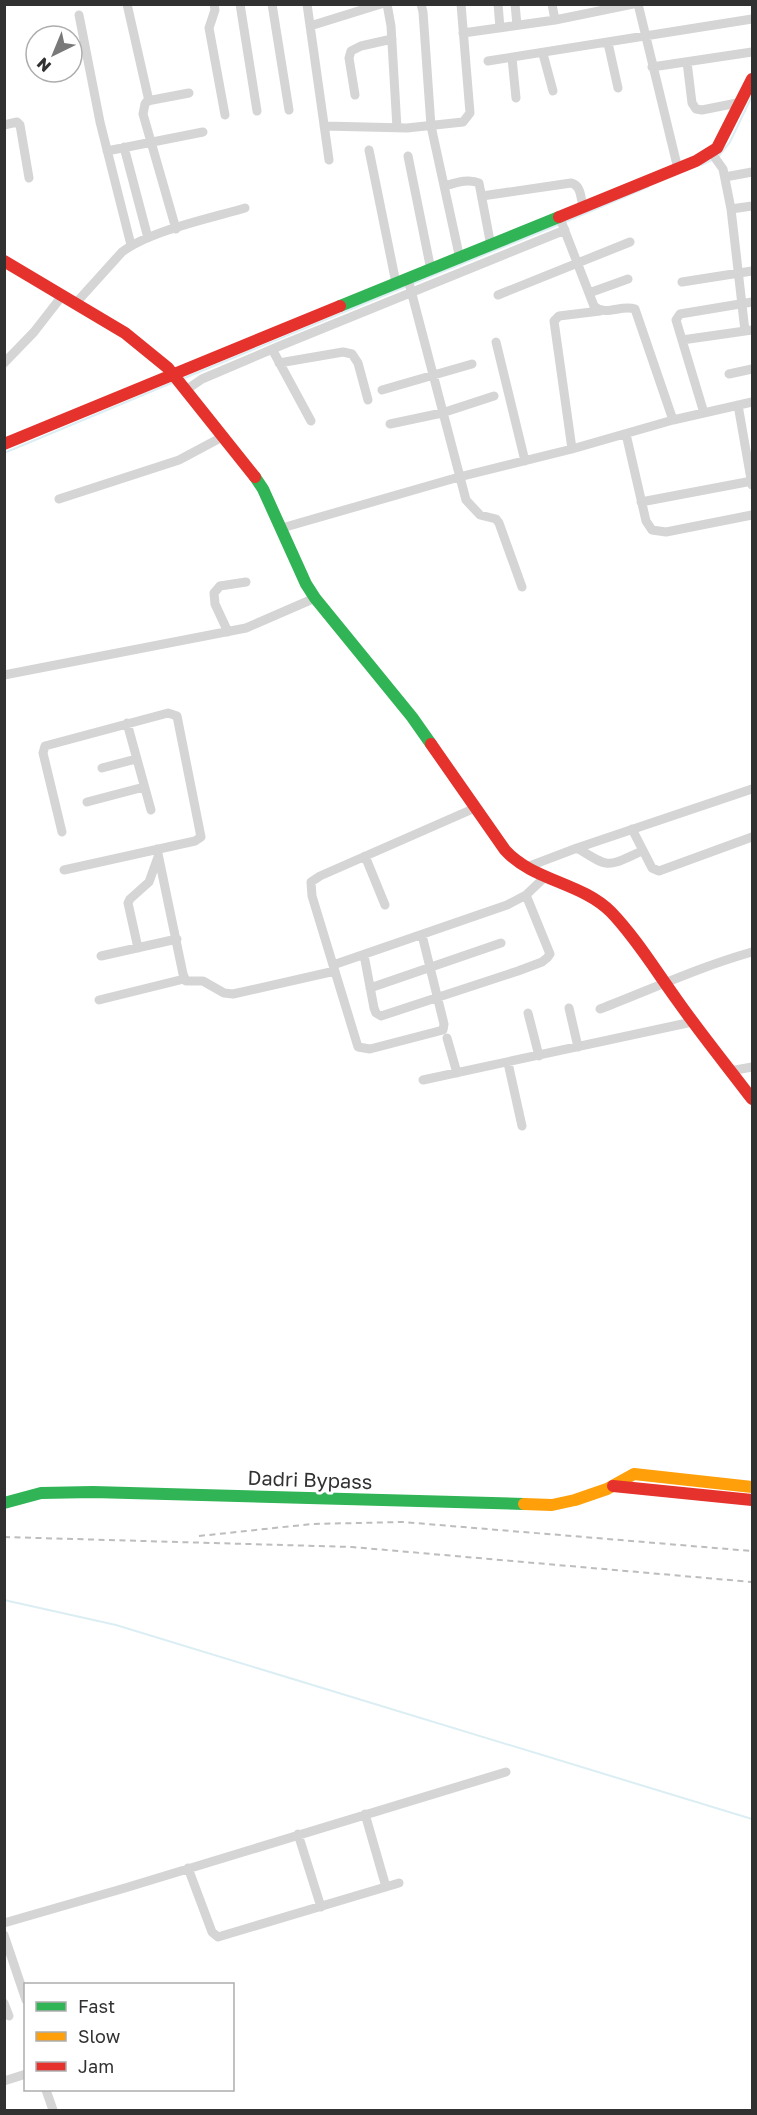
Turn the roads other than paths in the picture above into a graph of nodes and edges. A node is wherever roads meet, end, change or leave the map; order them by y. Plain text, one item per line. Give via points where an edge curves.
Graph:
1 (127, 4) edge
2 (214, 4) edge
3 (240, 4) edge
4 (272, 4) edge
5 (307, 4) edge
6 (342, 4) edge
7 (381, 4) edge
8 (387, 4) edge
9 (421, 4) edge
10 (461, 4) edge
11 (498, 4) edge
12 (515, 4) edge
13 (552, 4) edge
14 (636, 4) edge
15 (79, 15) dead end
16 (344, 15) junction
17 (753, 19) edge
18 (555, 20) junction
19 (518, 25) junction
20 (310, 26) junction
21 (500, 28) junction
22 (463, 33) junction
23 (645, 36) junction
24 (392, 39) junction
25 (608, 43) junction
26 (753, 52) edge
27 (543, 54) junction
28 (512, 58) junction
29 (488, 62) dead end
30 (687, 62) junction
31 (652, 66) junction
32 (753, 79) edge
33 (618, 88) dead end
34 (553, 91) dead end
35 (189, 93) dead end
36 (355, 95) dead end
37 (516, 98) dead end
38 (149, 101) junction
39 (742, 102) junction
40 (289, 110) dead end
41 (256, 111) dead end
42 (225, 115) dead end
43 (4, 125) edge
44 (324, 126) junction
45 (430, 126) junction
46 (397, 128) junction
47 (203, 132) dead end
48 (150, 142) junction
49 (124, 147) junction
50 (369, 150) dead end
51 (107, 151) junction
52 (408, 156) dead end
53 (714, 157) junction
54 (328, 160) dead end
55 (678, 169) junction
56 (753, 172) edge
57 (725, 177) junction
58 (29, 178) dead end
59 (445, 186) junction
60 (482, 196) junction
61 (753, 206) edge
62 (245, 208) dead end
63 (583, 208) junction
64 (731, 209) junction
65 (562, 224) junction
66 (176, 229) junction
67 (148, 238) junction
68 (630, 242) dead end
69 (131, 245) junction
70 (491, 246) junction
71 (460, 259) junction
72 (4, 261) edge
73 (576, 262) junction
74 (431, 270) junction
75 (753, 271) edge
76 (738, 274) junction
77 (628, 279) dead end
78 (682, 282) dead end
79 (407, 285) junction
80 (589, 293) junction
81 (498, 295) dead end
82 (62, 296) junction
83 (753, 302) edge
84 (742, 303) junction
85 (75, 304) junction
86 (600, 311) junction
87 (749, 331) edge
88 (682, 340) junction
89 (496, 342) dead end
90 (272, 349) junction
91 (4, 363) edge
92 (279, 363) junction
93 (472, 364) dead end
94 (753, 369) edge
95 (433, 374) junction
96 (729, 374) dead end
97 (180, 382) junction
98 (382, 390) dead end
99 (494, 396) dead end
100 (368, 400) dead end
101 (753, 402) edge
102 (738, 405) junction
103 (442, 413) junction
104 (704, 413) junction
105 (673, 420) junction
106 (311, 421) dead end
107 (390, 424) dead end
108 (626, 434) junction
109 (224, 436) junction
110 (4, 444) edge
111 (572, 449) junction
112 (525, 461) junction
113 (459, 477) junction
114 (752, 483) edge
115 (59, 499) dead end
116 (641, 502) junction
117 (753, 515) edge
118 (282, 528) junction
119 (246, 582) dead end
120 (522, 587) dead end
121 (315, 598) junction
122 (228, 632) junction
123 (4, 675) edge
124 (127, 723) junction
125 (136, 759) junction
126 (102, 768) dead end
127 (144, 787) junction
128 (753, 789) edge
129 (87, 802) dead end
130 (475, 808) junction
131 (151, 810) dead end
132 (632, 829) junction
133 (62, 832) dead end
134 (753, 837) edge
135 (577, 848) junction
136 (642, 851) junction
137 (158, 852) junction
138 (365, 856) junction
139 (527, 867) junction
140 (64, 870) dead end
141 (546, 876) junction
142 (526, 895) junction
143 (385, 905) dead end
144 (422, 935) junction
145 (177, 939) junction
146 (501, 943) dead end
147 (138, 948) junction
148 (753, 952) edge
149 (101, 956) dead end
150 (364, 956) junction
151 (430, 967) junction
152 (334, 968) junction
153 (184, 979) junction
154 (664, 984) junction
155 (370, 988) junction
156 (438, 998) junction
157 (99, 1000) dead end
158 (569, 1008) dead end
159 (600, 1009) dead end
160 (528, 1013) dead end
161 (692, 1022) junction
162 (447, 1038) dead end
163 (578, 1047) junction
164 (539, 1056) junction
165 (508, 1063) junction
166 (753, 1067) edge
167 (730, 1071) junction
168 (457, 1073) junction
169 (423, 1080) dead end
170 (753, 1099) edge
171 (522, 1126) dead end
172 (613, 1486) junction
173 (753, 1487) edge
174 (753, 1500) edge
175 (4, 1503) edge
176 (506, 1772) dead end
177 (365, 1814) junction
178 (298, 1834) junction
179 (188, 1868) junction
180 (399, 1883) dead end
181 (386, 1887) junction
182 (321, 1907) junction
183 (4, 1923) edge
184 (4, 1935) edge
185 (24, 1994) edge
186 (4, 2003) edge
187 (9, 2016) dead end
188 (24, 2075) edge
189 (4, 2081) edge
190 (46, 2091) edge
191 (53, 2110) edge

1 - 38 street
2 - 42 street via 209,28
3 - 41 street
4 - 40 street
5 - 20 street
6 - 16 street
7 - 16 street
8 - 24 street
9 - 45 street
10 - 22 street
11 - 21 street
12 - 19 street
13 - 18 street
14 - 18 street
14 - 23 street
15 - 51 street
16 - 20 street
17 - 23 street
18 - 19 street
19 - 21 street
20 - 44 street
21 - 22 street
22 - 45 street via 470,113 463,122
23 - 25 street
23 - 31 street
24 - 36 street via 351,51
24 - 46 street
25 - 27 street
25 - 33 street
26 - 30 street
27 - 28 street
27 - 34 street
28 - 29 street
28 - 37 street
30 - 31 street
30 - 39 street via 696,109
31 - 55 street
32 - 39 street
35 - 38 street
38 - 48 street via 143,114
39 - 53 street
43 - 58 street via 20,125
44 - 46 street
44 - 54 street
45 - 46 street
45 - 59 street
47 - 48 street
48 - 49 street
48 - 66 street
49 - 51 street
49 - 67 street
50 - 79 street
51 - 69 street
52 - 74 street
53 - 55 street
53 - 57 street
55 - 63 street
56 - 57 street
57 - 64 street
59 - 60 street via 475,181
59 - 71 street
60 - 63 street via 571,183 579,189
60 - 70 street
61 - 64 street
62 - 66 street
63 - 65 street
64 - 76 street
65 - 70 street
65 - 73 street
65 - 79 street
66 - 67 street
67 - 69 street
68 - 73 street
69 - 85 street
70 - 71 street
71 - 74 street
72 - 82 street
73 - 80 street
73 - 81 street
74 - 79 street
75 - 76 street
76 - 78 street
76 - 84 street
77 - 80 street
79 - 90 street
79 - 95 street
79 - 97 street via 272,336
80 - 86 street
82 - 85 street
82 - 91 street
83 - 84 street
84 - 87 street
84 - 88 street via 680,314 676,320
85 - 97 street via 125,333
86 - 105 street via 635,309
86 - 111 street via 559,316 554,321
87 - 88 street
88 - 104 street
89 - 112 street
90 - 92 street
90 - 97 street via 202,380
92 - 100 street via 343,352 352,354
92 - 106 street
93 - 95 street
94 - 96 street
95 - 98 street
95 - 103 street
97 - 109 street
97 - 110 street
99 - 103 street
101 - 102 street
102 - 104 street
102 - 114 street
103 - 107 street
103 - 113 street
104 - 105 street
105 - 108 street
108 - 111 street
108 - 116 street
109 - 115 street via 179,460
109 - 118 street via 263,489
111 - 112 street
112 - 113 street
113 - 118 street
113 - 120 street via 470,506 483,517 500,523
114 - 116 street
116 - 117 street via 649,527 657,532
118 - 121 street
119 - 122 street via 220,586 213,593
121 - 122 street
121 - 130 street via 412,717
122 - 123 street
124 - 125 street
124 - 133 street via 48,744 43,749
124 - 137 street via 168,713 177,716 202,834 195,841
125 - 126 street
125 - 127 street
127 - 129 street
127 - 131 street
128 - 132 street
130 - 138 street
130 - 139 street via 505,850
132 - 135 street
132 - 136 street
134 - 136 street via 659,871 652,868
135 - 136 street via 609,865
135 - 139 street
137 - 140 street
137 - 145 street
137 - 147 street via 149,882 128,903
138 - 143 street
138 - 152 street via 320,876 310,885
139 - 141 street
141 - 142 street
141 - 154 street via 581,891 611,912
142 - 144 street
142 - 156 street via 550,954 548,958
144 - 150 street
144 - 151 street
145 - 147 street
145 - 153 street
146 - 151 street
147 - 149 street
148 - 154 street
150 - 152 street
150 - 155 street
151 - 155 street
151 - 156 street
152 - 153 street via 228,994 204,981
152 - 156 street via 355,1044 361,1049 443,1030
153 - 157 street
154 - 159 street
154 - 161 street
155 - 156 street via 376,1013 381,1016
158 - 163 street
160 - 164 street
161 - 163 street
161 - 167 street
162 - 168 street
163 - 164 street
164 - 165 street
165 - 168 street
165 - 171 street
166 - 167 street
167 - 170 street
168 - 169 street
172 - 173 street, Dadri Bypass via 634,1474
172 - 174 street, Dadri Bypass
172 - 175 street, Dadri Bypass via 552,1505 93,1492 41,1493
176 - 177 street
177 - 178 street
177 - 181 street
178 - 179 street
178 - 182 street
179 - 182 street via 212,1932 218,1937
179 - 183 street
180 - 181 street
181 - 182 street
184 - 185 street
186 - 187 street
188 - 189 street
190 - 191 street

